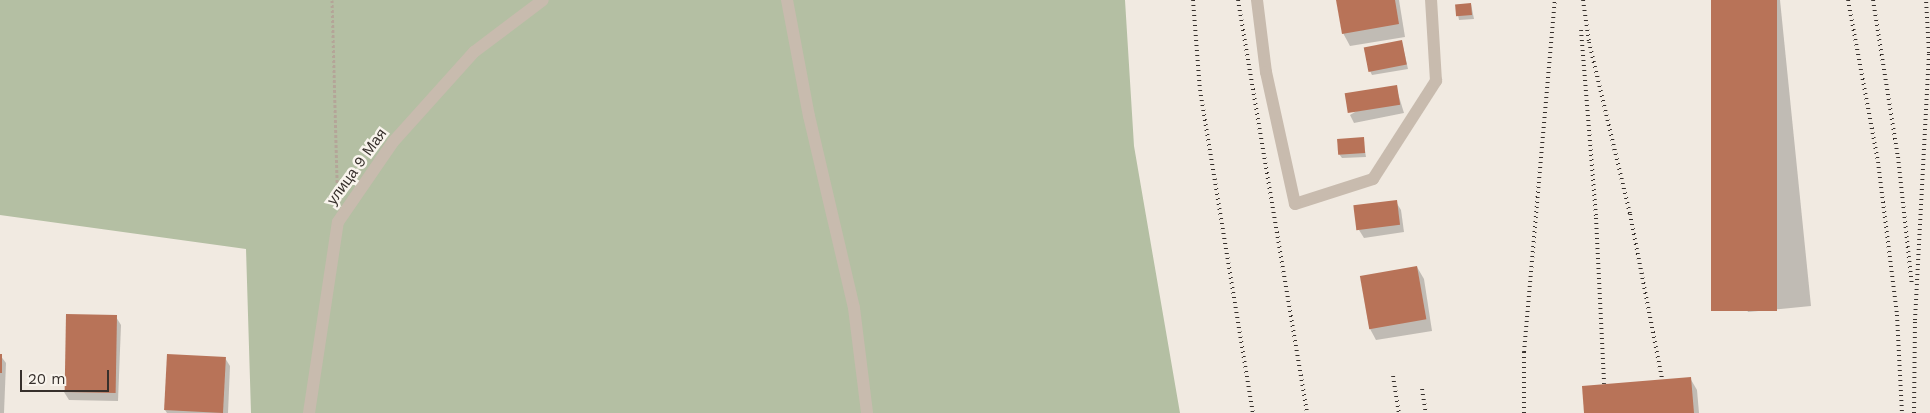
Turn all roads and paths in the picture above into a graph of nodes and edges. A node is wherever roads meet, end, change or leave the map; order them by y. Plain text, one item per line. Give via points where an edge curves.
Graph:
1 (332, 0) edge
2 (543, 0) edge
3 (787, 0) edge
4 (1257, 0) edge
5 (1431, 0) edge
6 (338, 222) junction
7 (309, 413) edge
8 (867, 413) edge

1 - 6 path
2 - 6 street, улица 9 Мая via 474,52 393,142
3 - 8 street via 804,90 854,308
4 - 5 street via 1266,72 1295,204 1373,179 1436,81
6 - 7 street, улица 9 Мая

